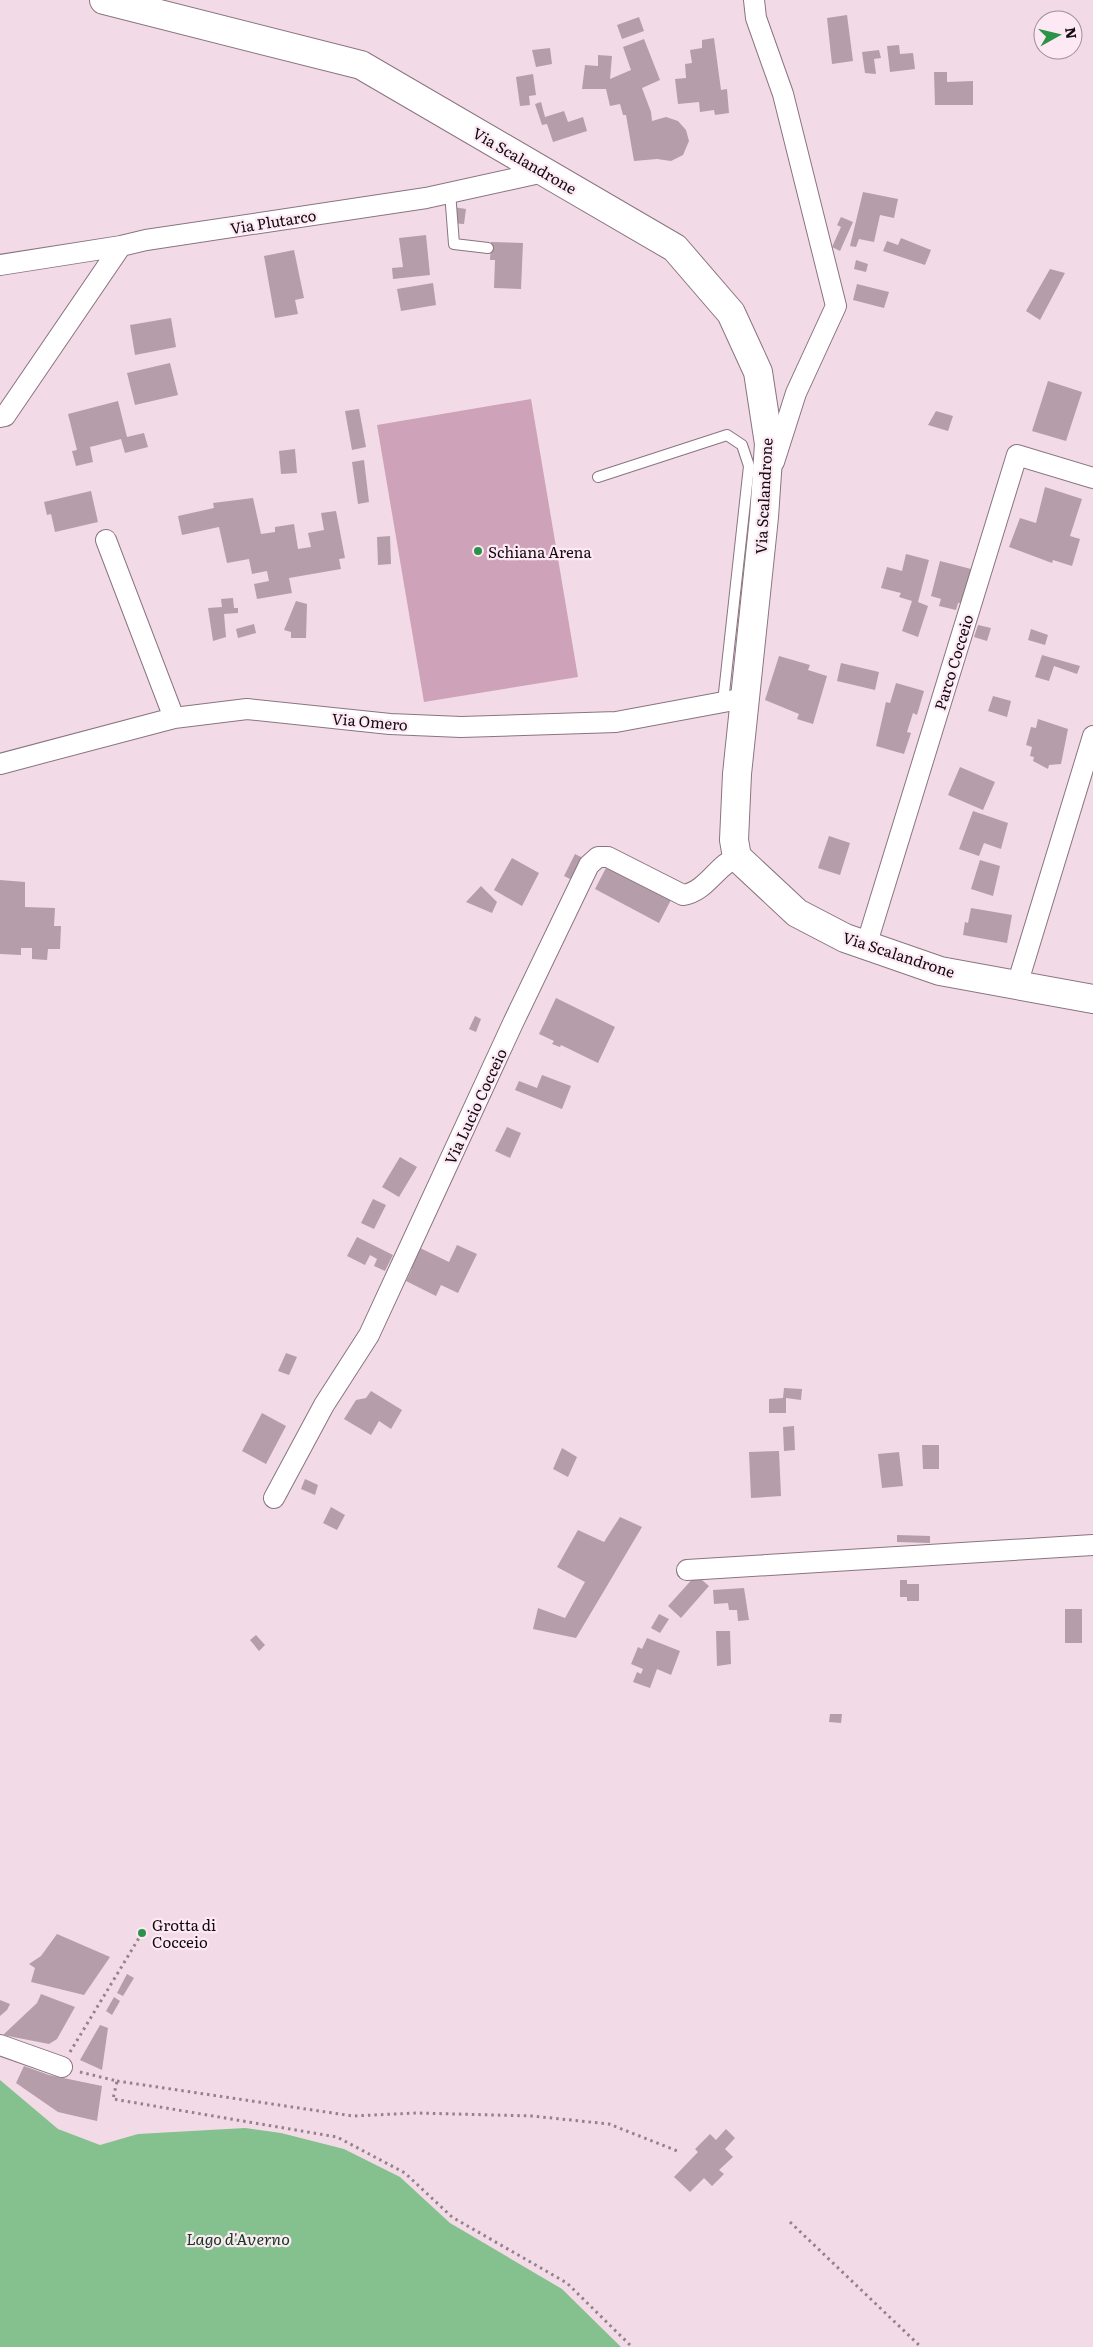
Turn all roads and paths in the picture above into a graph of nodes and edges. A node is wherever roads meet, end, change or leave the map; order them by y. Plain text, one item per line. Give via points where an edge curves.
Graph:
1 (104, 0) edge
2 (754, 0) edge
3 (544, 172) junction
4 (450, 192) junction
5 (121, 246) junction
6 (488, 248) dead end
7 (0, 265) edge
8 (0, 417) edge
9 (598, 477) dead end
10 (1093, 478) edge
11 (766, 490) junction
12 (106, 540) dead end
13 (734, 700) junction
14 (174, 718) junction
15 (1093, 736) edge
16 (0, 764) edge
17 (737, 857) junction
18 (866, 946) junction
19 (1017, 985) junction
20 (1093, 999) edge
21 (274, 1498) dead end
22 (1093, 1545) edge
23 (687, 1570) dead end
24 (142, 1933) dead end
25 (0, 2045) edge
26 (62, 2067) junction
27 (117, 2081) junction
28 (680, 2152) dead end
29 (790, 2222) dead end
30 (632, 2347) edge
31 (921, 2347) edge

1 - 3 street, Via Scalandrone via 361,65
2 - 11 street via 756,18 783,94 836,306 796,393
3 - 4 street, Via Plutarco
3 - 11 street, Via Scalandrone via 675,248 731,313 758,372 769,444
4 - 5 street, Via Plutarco
4 - 6 lane via 454,244
5 - 7 street, Via Plutarco
5 - 8 street via 5,416
9 - 13 lane via 727,435 742,445 749,466
10 - 18 street, Parco Cocceio via 1017,455
11 - 13 street, Via Scalandrone
12 - 14 street
13 - 14 street, Via Omero via 616,722 471,727 390,724 247,709
13 - 17 street, Via Scalandrone via 734,840
14 - 16 street, Via Omero
15 - 19 street
17 - 18 street, Via Scalandrone via 797,912 844,938
17 - 21 street, Via Lucio Cocceio via 729,860 699,888 683,895 608,857 598,857 589,865 369,1335 324,1404
18 - 19 street, Via Scalandrone via 940,971
19 - 20 street, Via Scalandrone
22 - 23 street
24 - 26 path
25 - 26 street
26 - 27 path
27 - 28 path via 353,2116 416,2113 532,2116 609,2124
27 - 30 path via 113,2099 336,2137 405,2172 452,2217 567,2283
29 - 31 path

